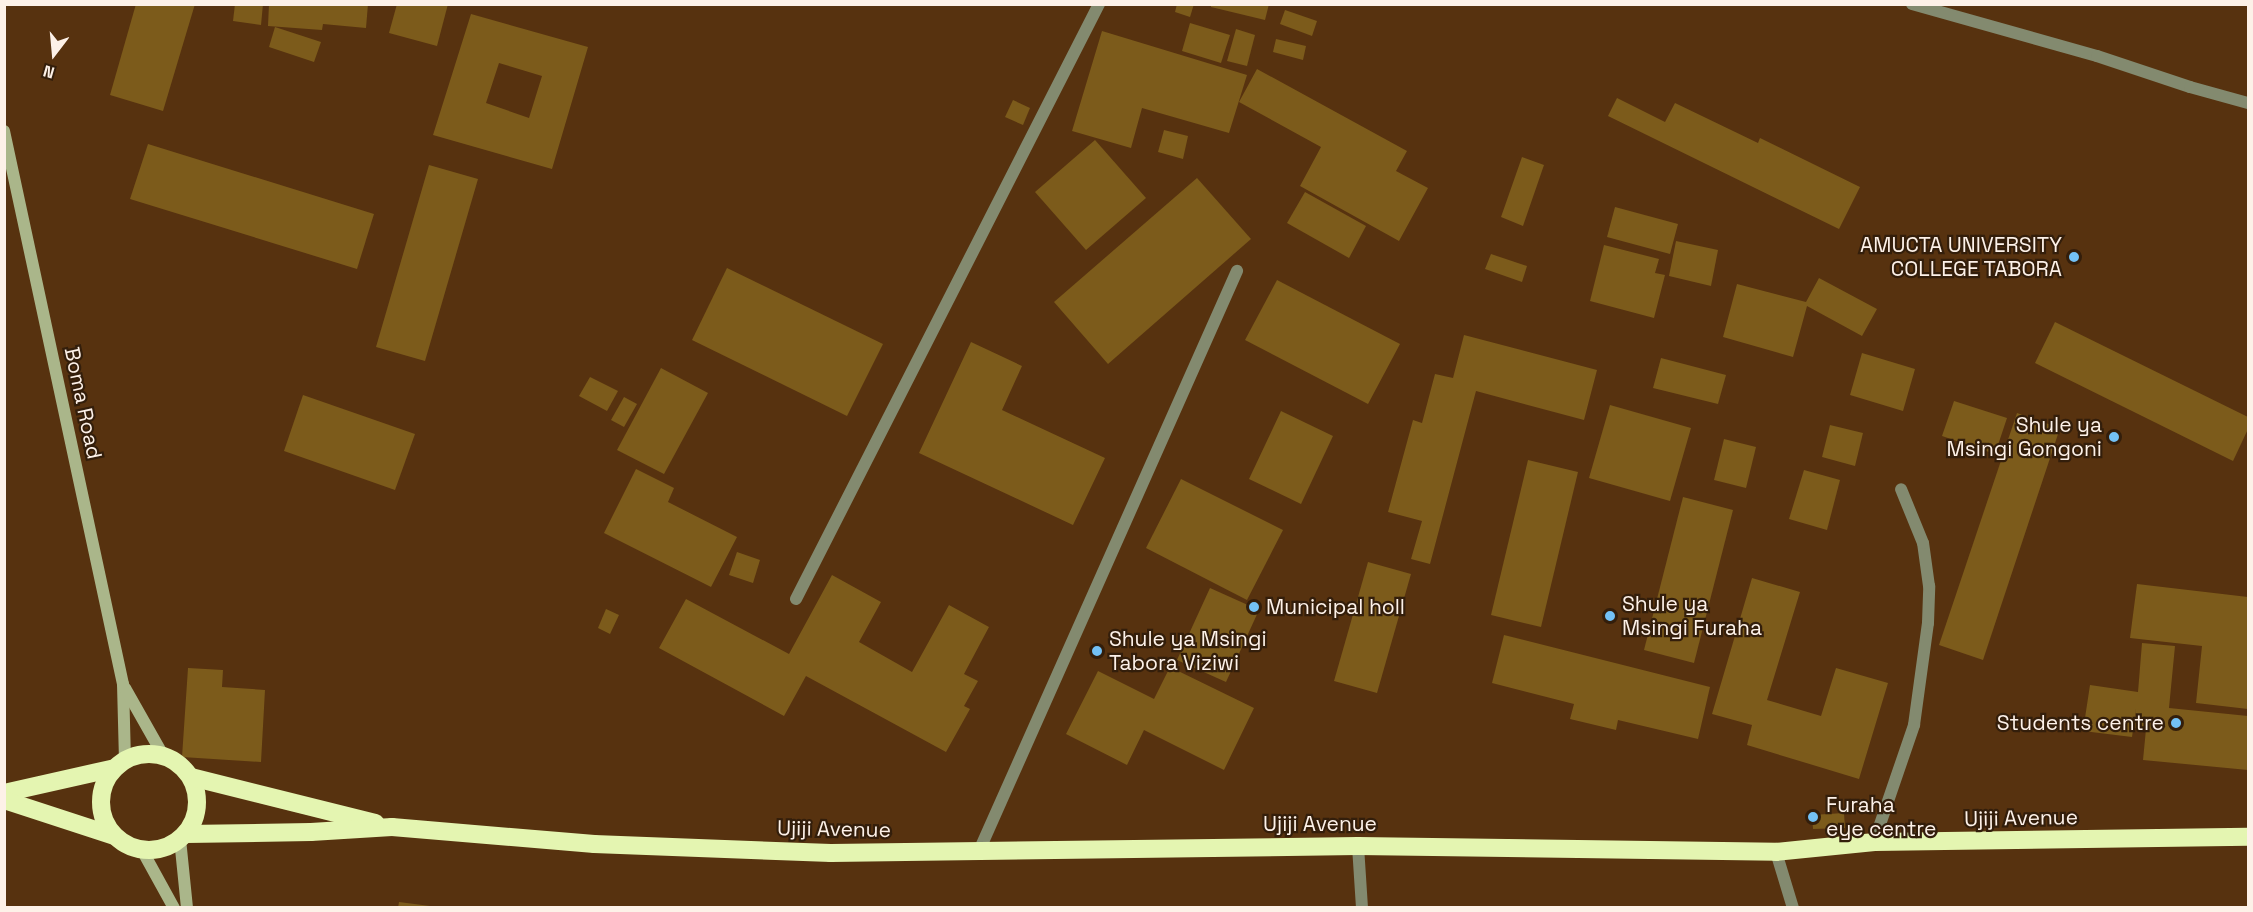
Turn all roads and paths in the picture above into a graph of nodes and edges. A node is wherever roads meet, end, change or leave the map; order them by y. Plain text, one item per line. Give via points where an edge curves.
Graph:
1 (1099, 4) edge
2 (1912, 4) edge
3 (2248, 103) edge
4 (4, 130) edge
5 (1237, 271) dead end
6 (1901, 489) dead end
7 (796, 599) dead end
8 (123, 684) junction
9 (164, 757) junction
10 (120, 764) junction
11 (191, 777) junction
12 (4, 793) edge
13 (4, 800) edge
14 (392, 827) junction
15 (114, 836) junction
16 (183, 836) junction
17 (2248, 837) edge
18 (1874, 842) junction
19 (1358, 846) junction
20 (142, 850) junction
21 (979, 851) junction
22 (1776, 852) junction
23 (174, 908) edge
24 (187, 908) edge
25 (1362, 908) edge
26 (1793, 908) edge

1 - 7 street
2 - 3 street
4 - 8 main road, Boma Road
5 - 21 street
6 - 18 street via 1923,543 1929,586 1928,623 1914,726
8 - 9 main road
8 - 10 main road
9 - 10 highway via 145,755
9 - 11 highway via 180,765
10 - 12 highway
10 - 15 highway via 105,783 100,801 104,820
11 - 14 highway
11 - 16 highway via 197,796 195,816
13 - 15 highway
14 - 16 highway
14 - 21 highway, Ujiji Avenue via 594,844 831,853
15 - 20 highway
16 - 20 highway via 162,848
16 - 24 main road
17 - 18 highway, Ujiji Avenue
18 - 22 highway, Ujiji Avenue
19 - 21 highway, Ujiji Avenue
19 - 22 highway, Ujiji Avenue
19 - 25 street
20 - 23 main road
22 - 26 street

